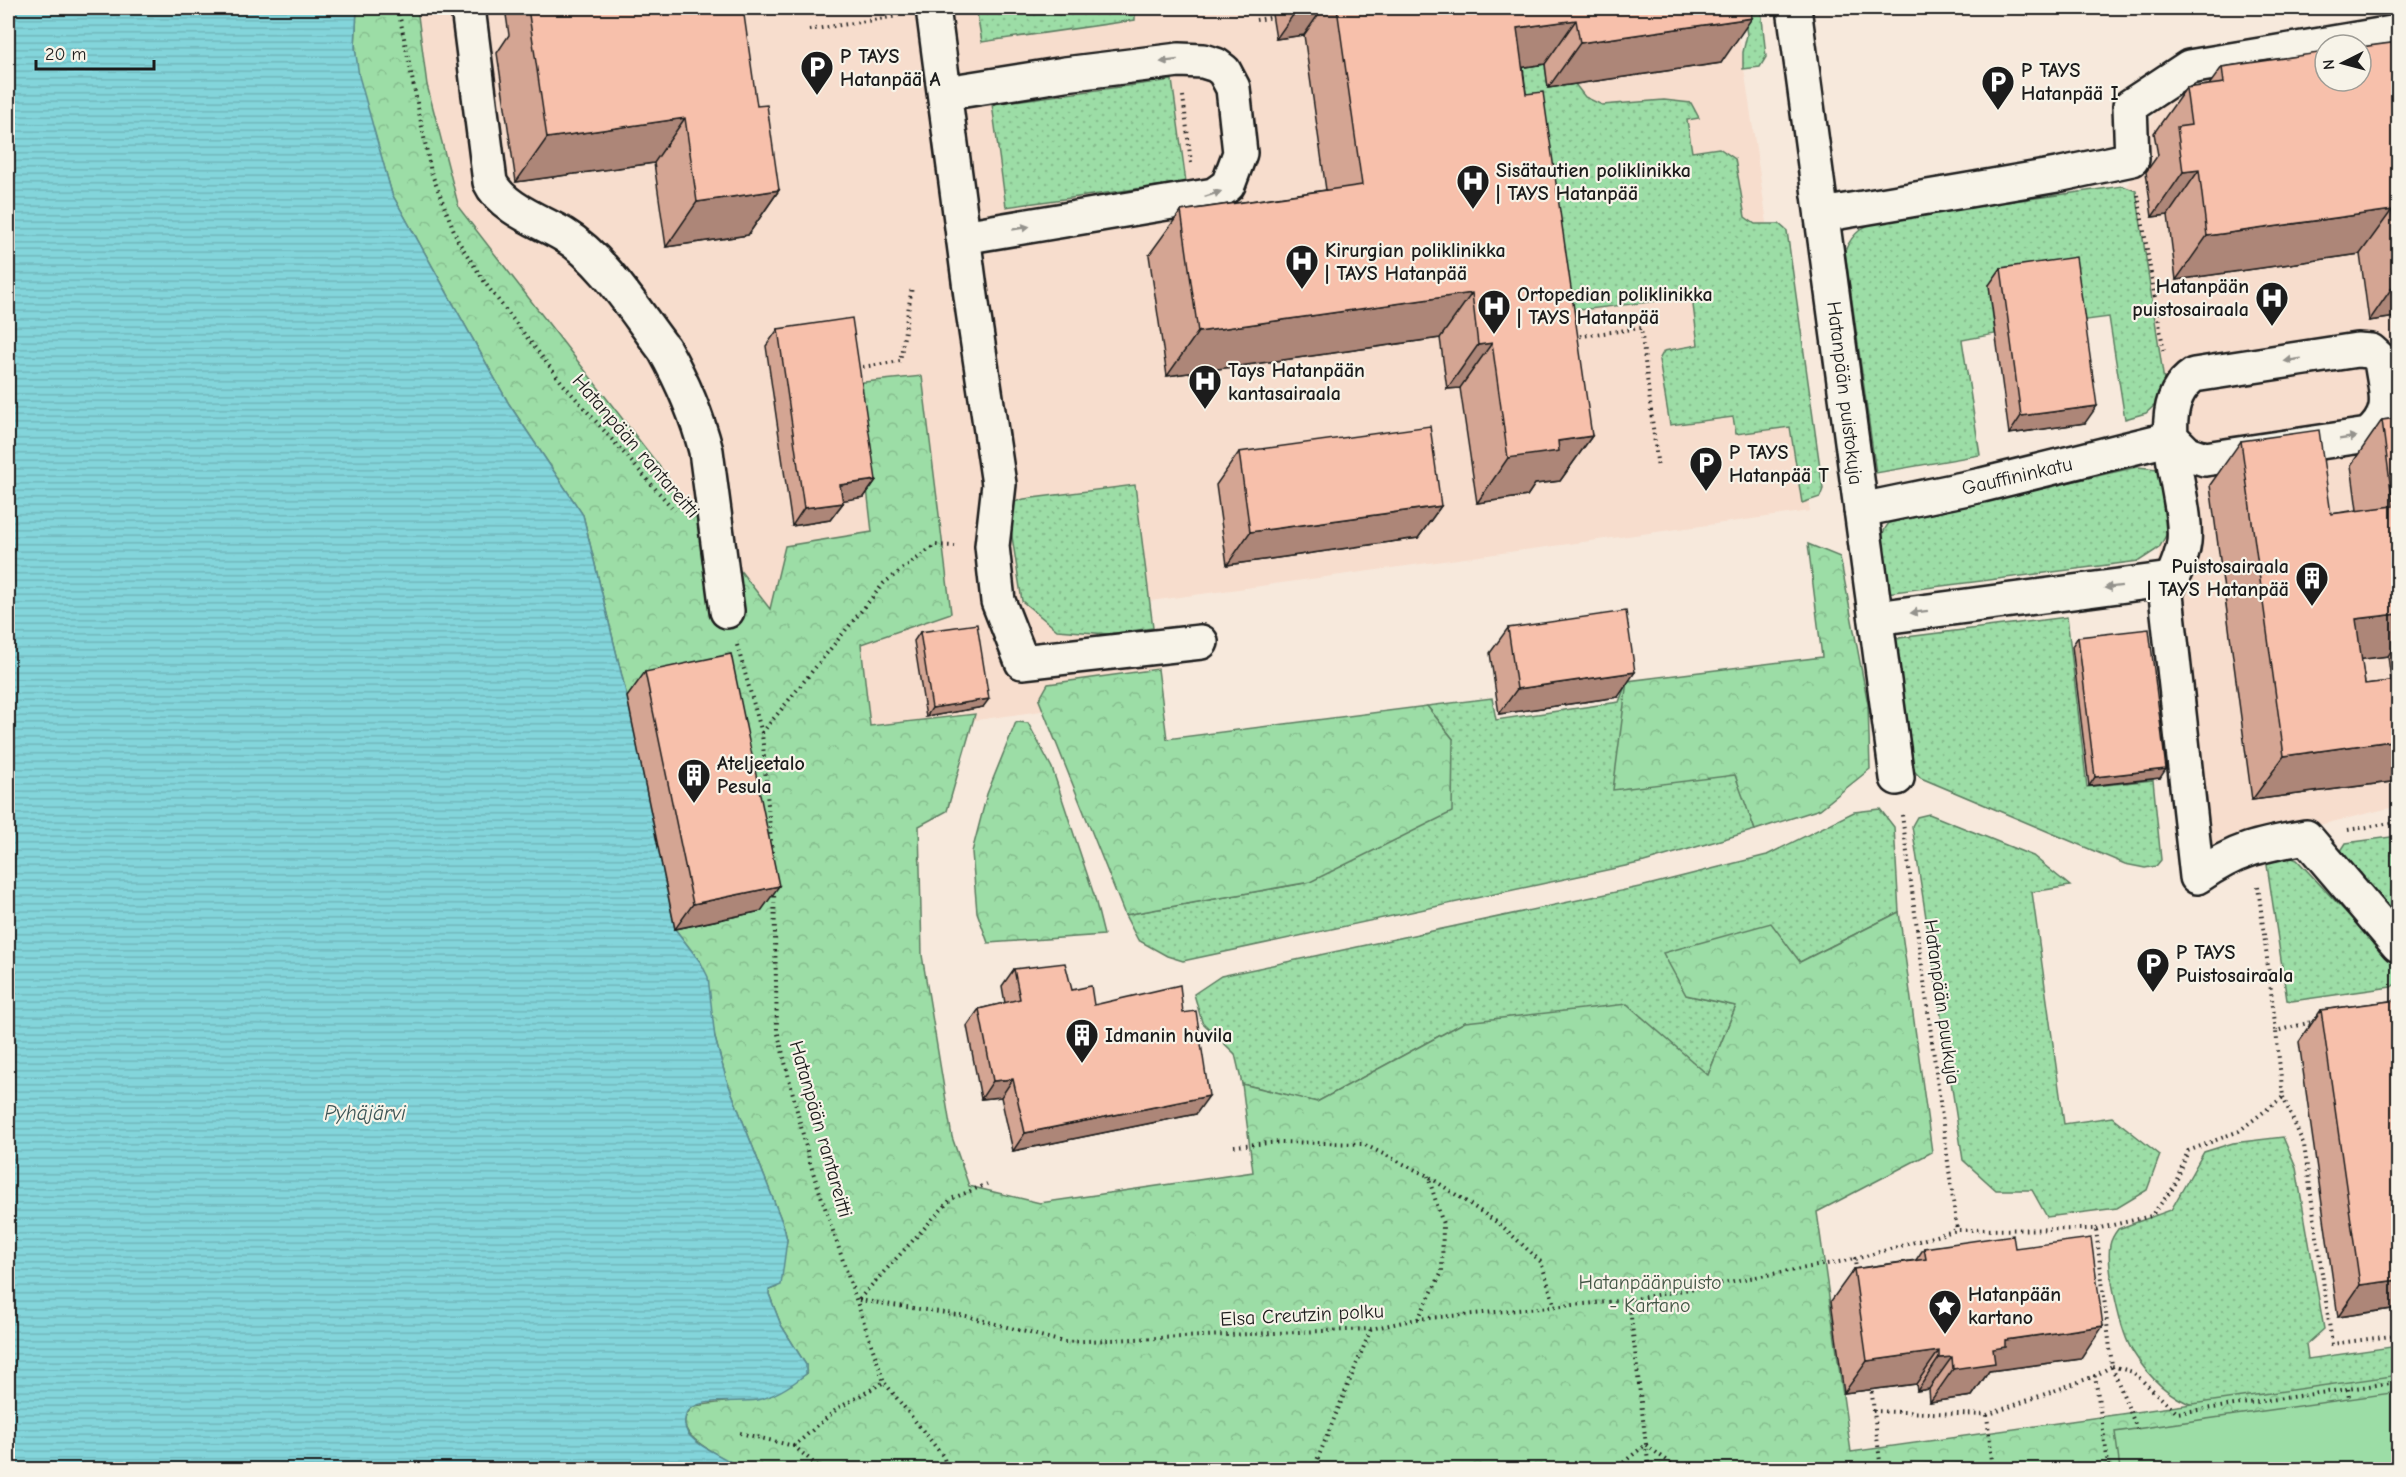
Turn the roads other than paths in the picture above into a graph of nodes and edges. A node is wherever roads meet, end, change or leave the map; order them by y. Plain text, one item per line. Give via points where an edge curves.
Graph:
1 (468, 8) edge
2 (1794, 8) edge
3 (2397, 8) edge
4 (933, 9) edge
5 (2398, 20) edge
6 (2398, 32) edge
7 (946, 93) junction
8 (1822, 215) junction
9 (963, 237) junction
10 (2172, 438) junction
11 (1861, 510) junction
12 (2171, 579) junction
13 (727, 611) road end
14 (1876, 618) junction
15 (1201, 642) dead end
16 (1897, 778) road end
17 (2398, 945) edge

1 - 13 street via 490,182 503,199 588,253 664,349 700,428 706,451
2 - 8 street, Hatanpään puistokuja
3 - 5 street
4 - 7 street
6 - 8 street via 2189,67 2130,106 2132,159
7 - 9 street
9 -> 7 street via 1214,195 1228,185 1239,160 1240,141 1230,79 1216,65 1203,61 1179,60 1065,74
8 - 11 street, Hatanpään puistokuja
9 - 15 street via 999,484 992,546 998,601 1022,662
10 -> 10 street via 2187,453 2205,459 2368,435 2387,412 2381,360 2371,351 2357,350 2194,375 2181,383 2172,404
10 - 11 street, Gauffininkatu via 1982,486
10 - 12 street via 2185,541
11 - 14 street, Hatanpään puistokuja
12 -> 14 street
12 - 17 street via 2166,595 2197,877 2224,857 2253,846 2306,837
14 - 16 street, Hatanpään puistokuja

